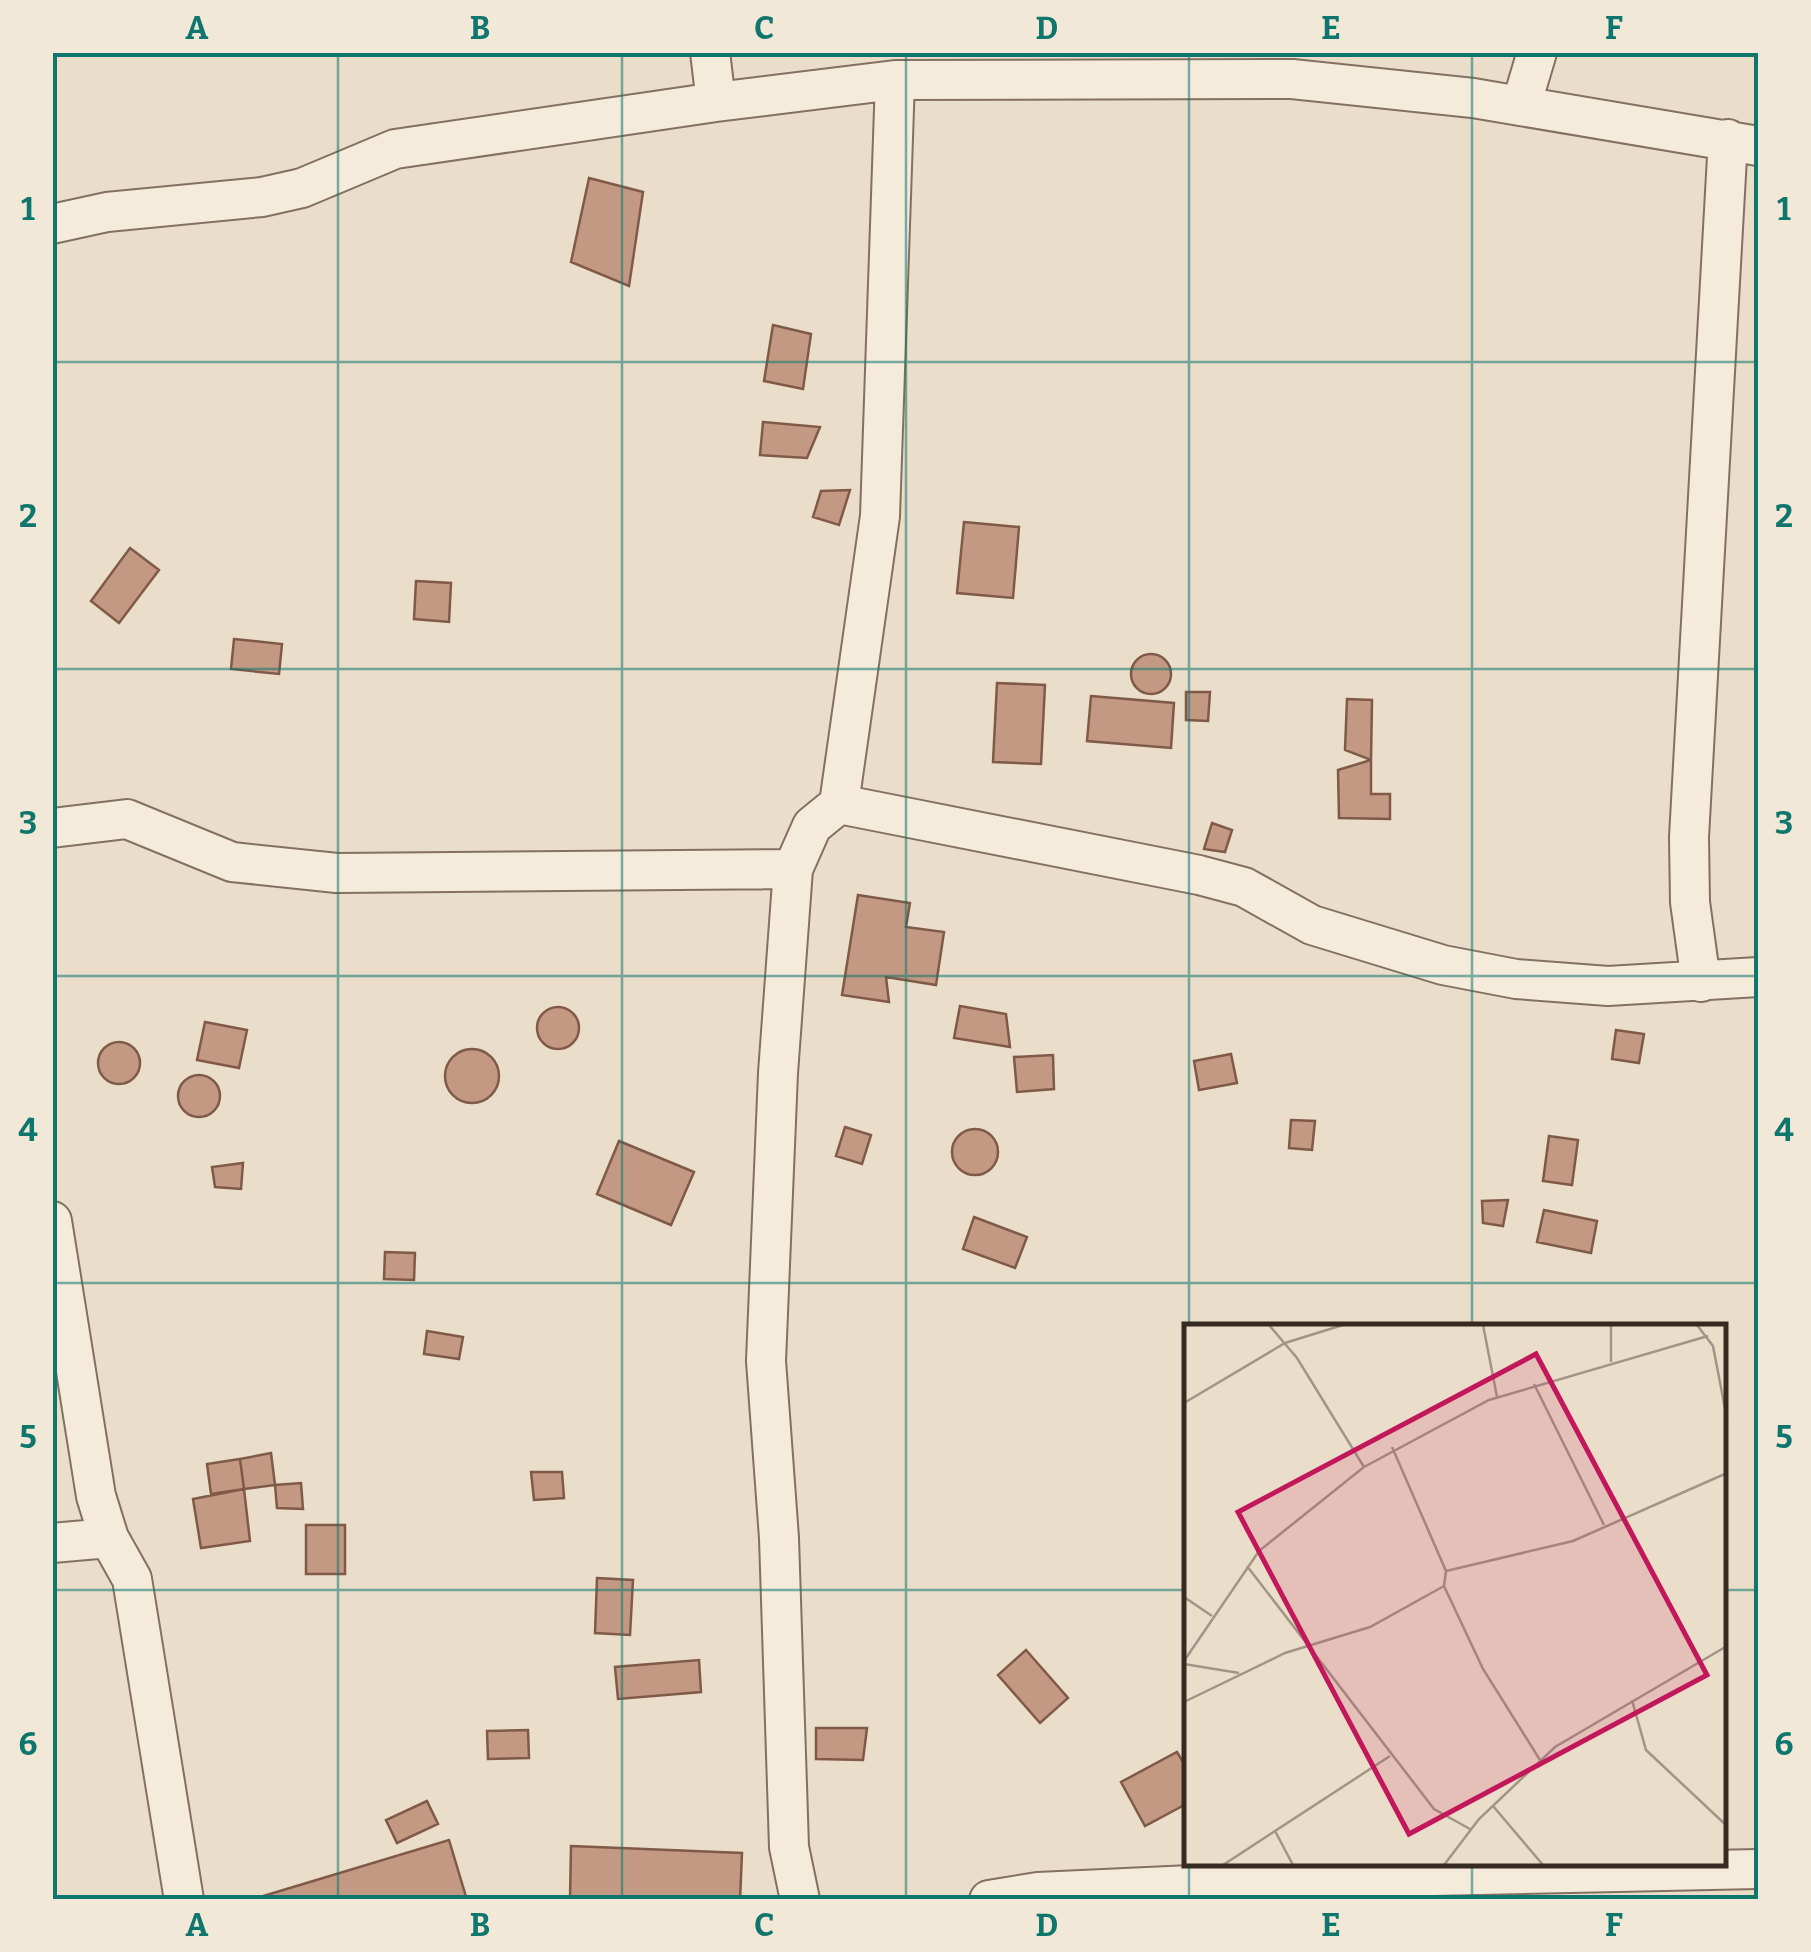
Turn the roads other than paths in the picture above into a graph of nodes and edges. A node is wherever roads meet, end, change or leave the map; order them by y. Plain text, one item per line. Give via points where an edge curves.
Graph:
1 (710, 52) edge
2 (1537, 52) edge
3 (895, 80) junction
4 (716, 102) junction
5 (1521, 106) junction
6 (1743, 142) edge
7 (52, 224) edge
8 (838, 804) junction
9 (52, 828) edge
10 (793, 868) junction
11 (1758, 978) edge
12 (1701, 982) junction
13 (52, 1221) edge
14 (108, 1538) junction
15 (52, 1543) edge
16 (1758, 1869) edge
17 (1394, 1888) edge
18 (184, 1900) edge
19 (800, 1900) edge
20 (989, 1900) edge

1 - 4 street
2 - 5 street
3 - 4 street
3 - 5 street via 1292,79
3 - 8 street via 880,516
4 - 7 street via 394,149 302,188 262,197
5 - 6 street
6 - 12 street via 1690,837
8 - 10 street via 812,826
8 - 12 street via 1229,882 1312,925 1443,966 1608,986
9 - 10 street via 127,819 232,862 337,873
10 - 19 street via 766,1361 789,1847
11 - 12 street
13 - 14 street
14 - 15 street
14 - 18 street via 132,1579 142,1623
16 - 17 street
17 - 20 street via 1038,1892

